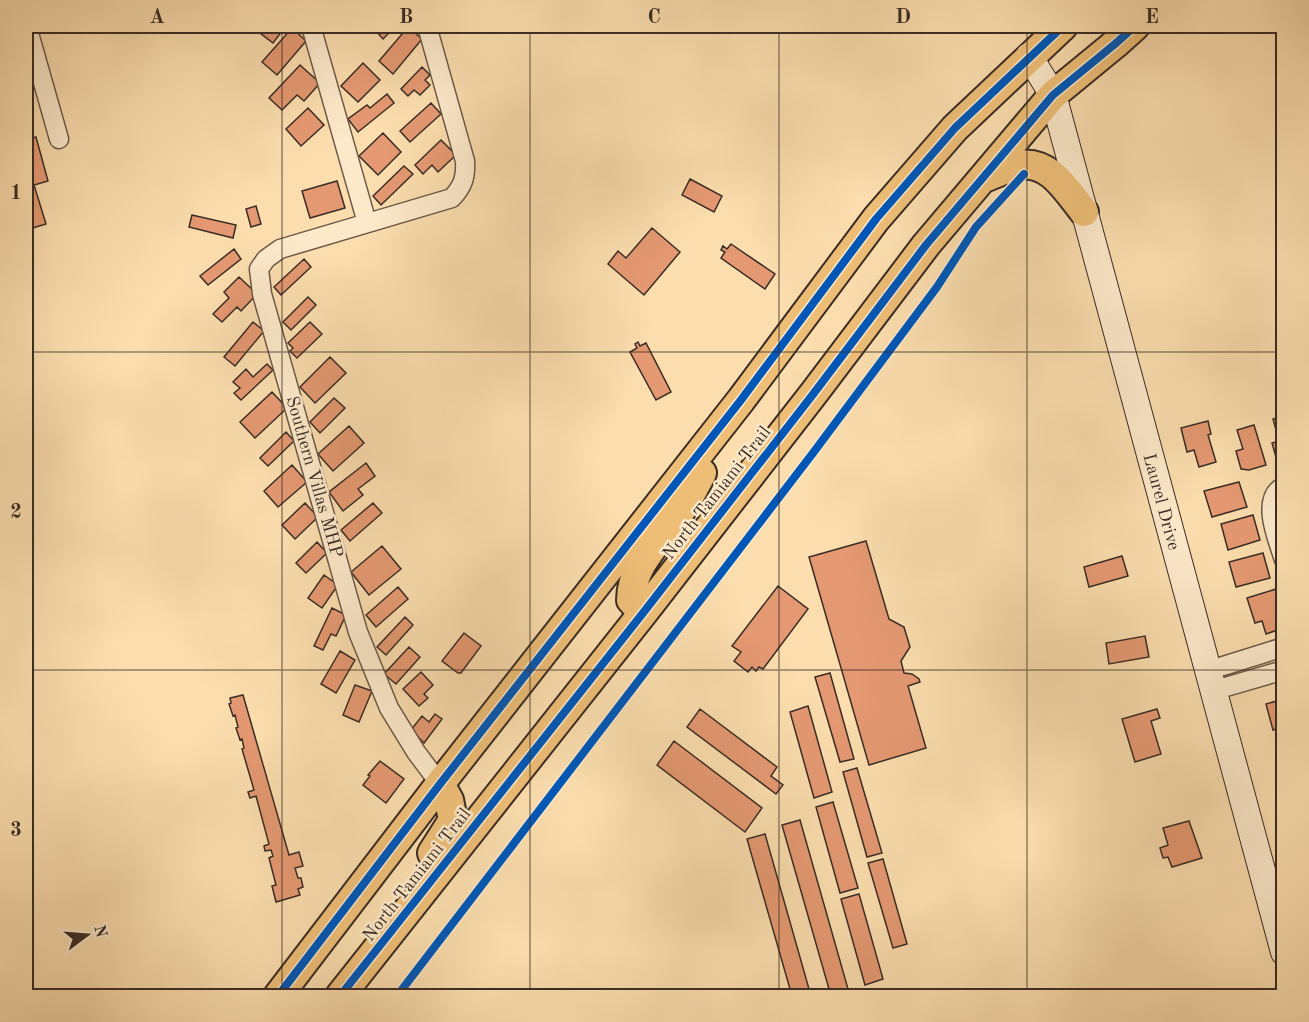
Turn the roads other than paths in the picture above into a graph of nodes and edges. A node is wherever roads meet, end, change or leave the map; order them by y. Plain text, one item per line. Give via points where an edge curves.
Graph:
1 (311, 26) edge
2 (427, 26) edge
3 (1063, 26) edge
4 (1136, 26) edge
5 (27, 29) edge
6 (1029, 56) junction
7 (1053, 95) junction
8 (59, 139) dead end
9 (984, 178) junction
10 (1084, 212) junction
11 (367, 223) junction
12 (741, 400) junction
13 (1284, 486) edge
14 (1284, 560) edge
15 (643, 613) junction
16 (1284, 647) edge
17 (1284, 670) edge
18 (1210, 681) junction
19 (440, 784) junction
20 (1284, 952) edge
21 (370, 958) junction
22 (278, 996) edge
23 (340, 996) edge

1 - 11 street
2 - 11 street, Southern Villas MHP via 466,176 452,198
3 - 6 main road, North Tamiami Trail
4 - 7 main road, North Tamiami Trail
5 - 8 street
6 - 7 street, Laurel Drive
6 - 12 main road, North Tamiami Trail via 955,128 876,219
7 - 9 main road, North Tamiami Trail
7 - 10 street, Laurel Drive
9 - 10 main road via 1020,165 1043,167
9 - 15 main road, North Tamiami Trail via 926,245
10 - 18 street, Laurel Drive
11 - 19 street, Southern Villas MHP via 280,249 259,269 262,294 358,632 389,708
12 - 15 main road via 684,507 640,565 631,600
12 - 19 main road, North Tamiami Trail
13 - 14 street via 1271,500 1271,515
15 - 21 main road, North Tamiami Trail
16 - 18 street
17 - 18 street
18 - 20 street, Laurel Drive
19 - 21 main road via 449,800 453,820 385,917
19 - 22 main road, North Tamiami Trail
21 - 23 main road, North Tamiami Trail

